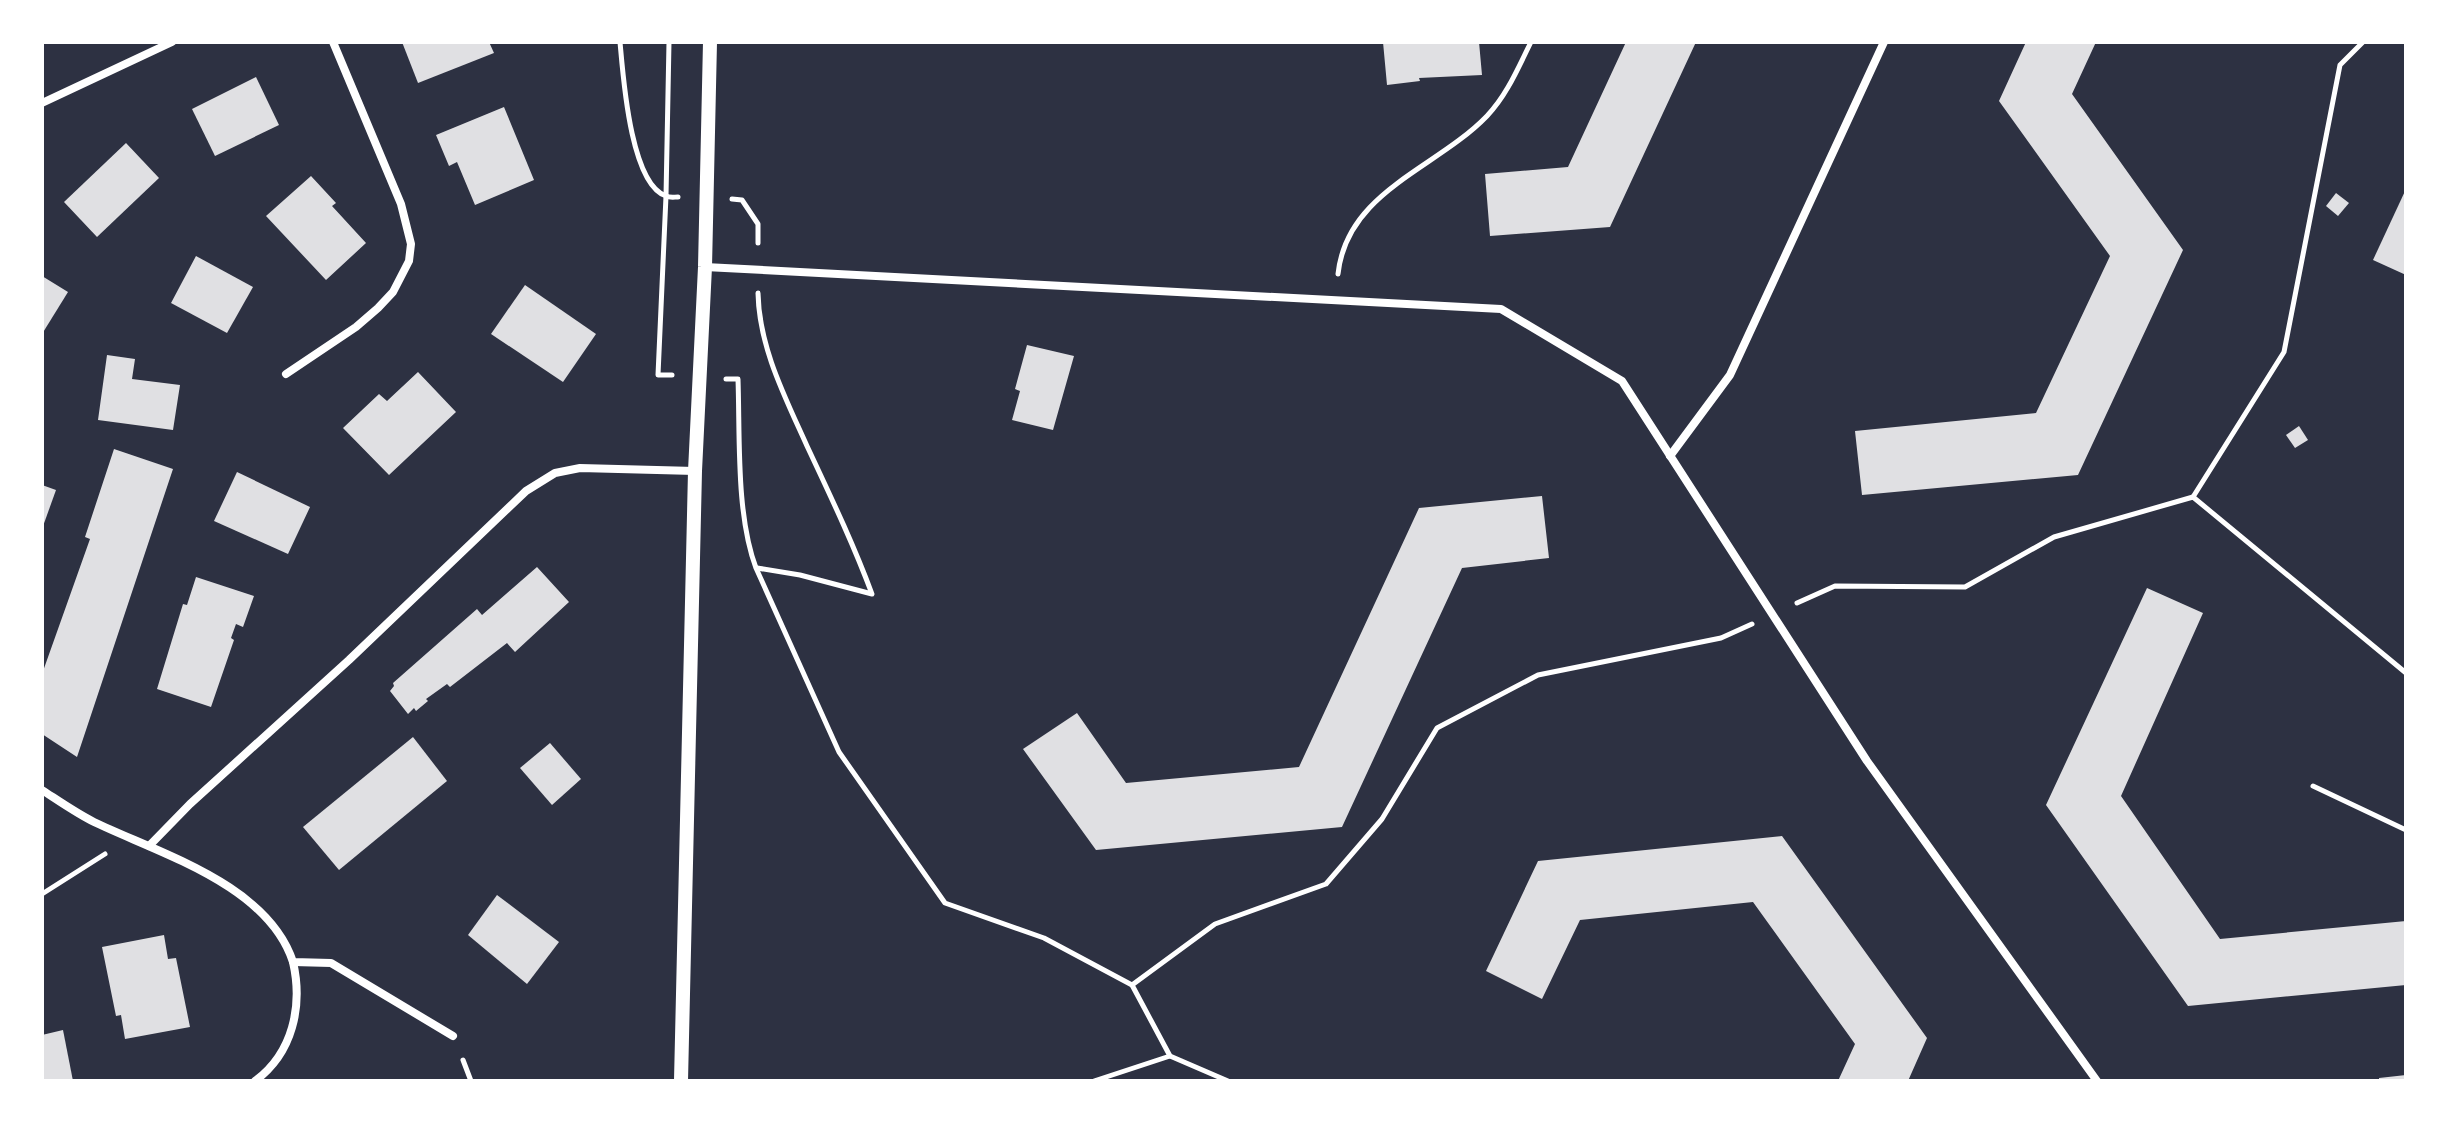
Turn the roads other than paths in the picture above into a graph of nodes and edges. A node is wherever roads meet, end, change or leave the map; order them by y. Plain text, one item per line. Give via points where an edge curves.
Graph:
1 (172, 42) edge
2 (333, 42) edge
3 (710, 42) edge
4 (1884, 42) edge
5 (42, 103) edge
6 (705, 267) junction
7 (286, 374) dead end
8 (1670, 456) junction
9 (695, 471) junction
10 (42, 790) edge
11 (149, 846) junction
12 (293, 962) junction
13 (453, 1036) dead end
14 (255, 1081) edge
15 (681, 1081) edge
16 (2097, 1081) edge

1 - 5 street
2 - 7 street via 401,204 411,244 409,261 378,308
3 - 6 street
4 - 8 street via 1730,375
6 - 8 street via 1501,309 1622,381
6 - 9 street
8 - 16 street via 1867,761
9 - 11 street via 580,468 555,473 526,491
9 - 15 street
10 - 11 street
11 - 12 street via 260,910 281,933
12 - 13 street via 331,963
12 - 14 street via 295,1024 277,1059

